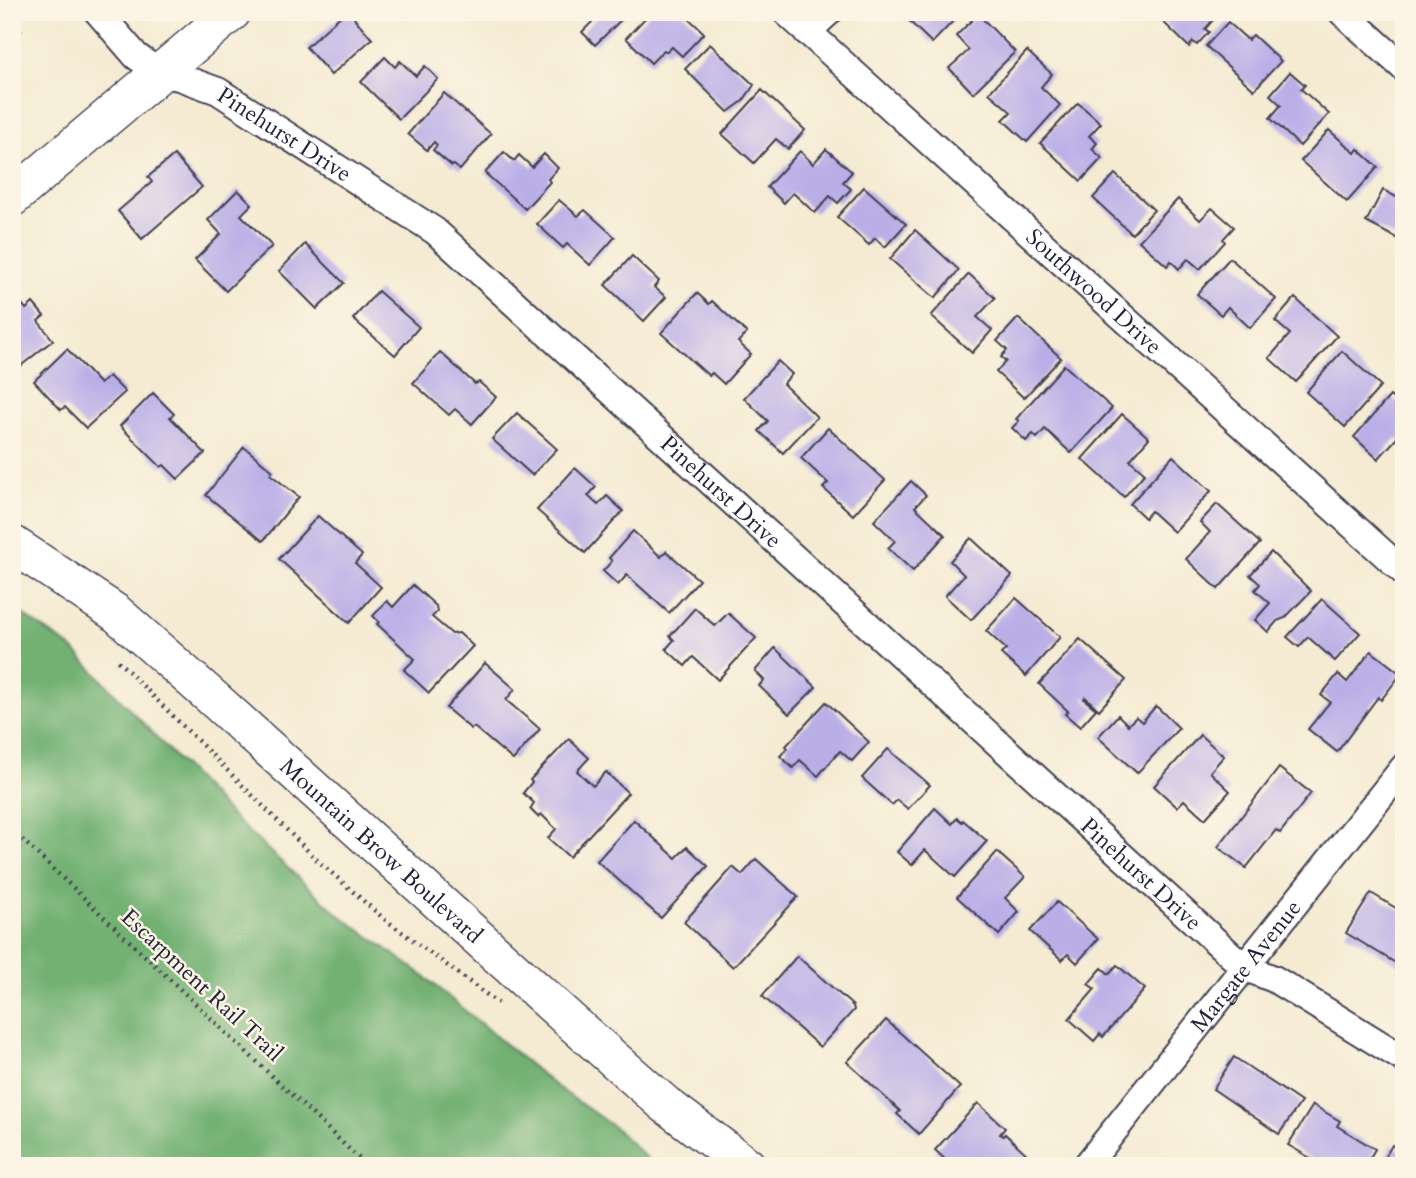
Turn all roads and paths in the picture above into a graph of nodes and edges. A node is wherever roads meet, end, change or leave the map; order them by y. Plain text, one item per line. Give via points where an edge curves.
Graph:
1 (97, 12) edge
2 (232, 12) edge
3 (786, 12) edge
4 (829, 12) edge
5 (1342, 12) edge
6 (807, 32) junction
7 (1404, 68) edge
8 (161, 74) junction
9 (12, 198) edge
10 (12, 544) edge
11 (1404, 572) edge
12 (115, 658) dead end
13 (1404, 767) edge
14 (12, 830) edge
15 (1244, 967) junction
16 (502, 1005) dead end
17 (1404, 1059) edge
18 (367, 1166) edge
19 (747, 1166) edge
20 (1086, 1166) edge

1 - 8 street via 136,56
2 - 8 main road
3 - 6 street, Southwood Drive
4 - 6 street
5 - 7 street
6 - 11 street, Southwood Drive
8 - 9 main road
8 - 15 street, Pinehurst Drive via 218,91 435,232
10 - 19 main road, Mountain Brow Boulevard via 116,613 586,1035 666,1105
12 - 16 path via 316,859 383,918
13 - 15 street, Margate Avenue
14 - 18 path, Escarpment Rail Trail
15 - 17 street, Pinehurst Drive via 1274,979
15 - 20 street, Margate Avenue

